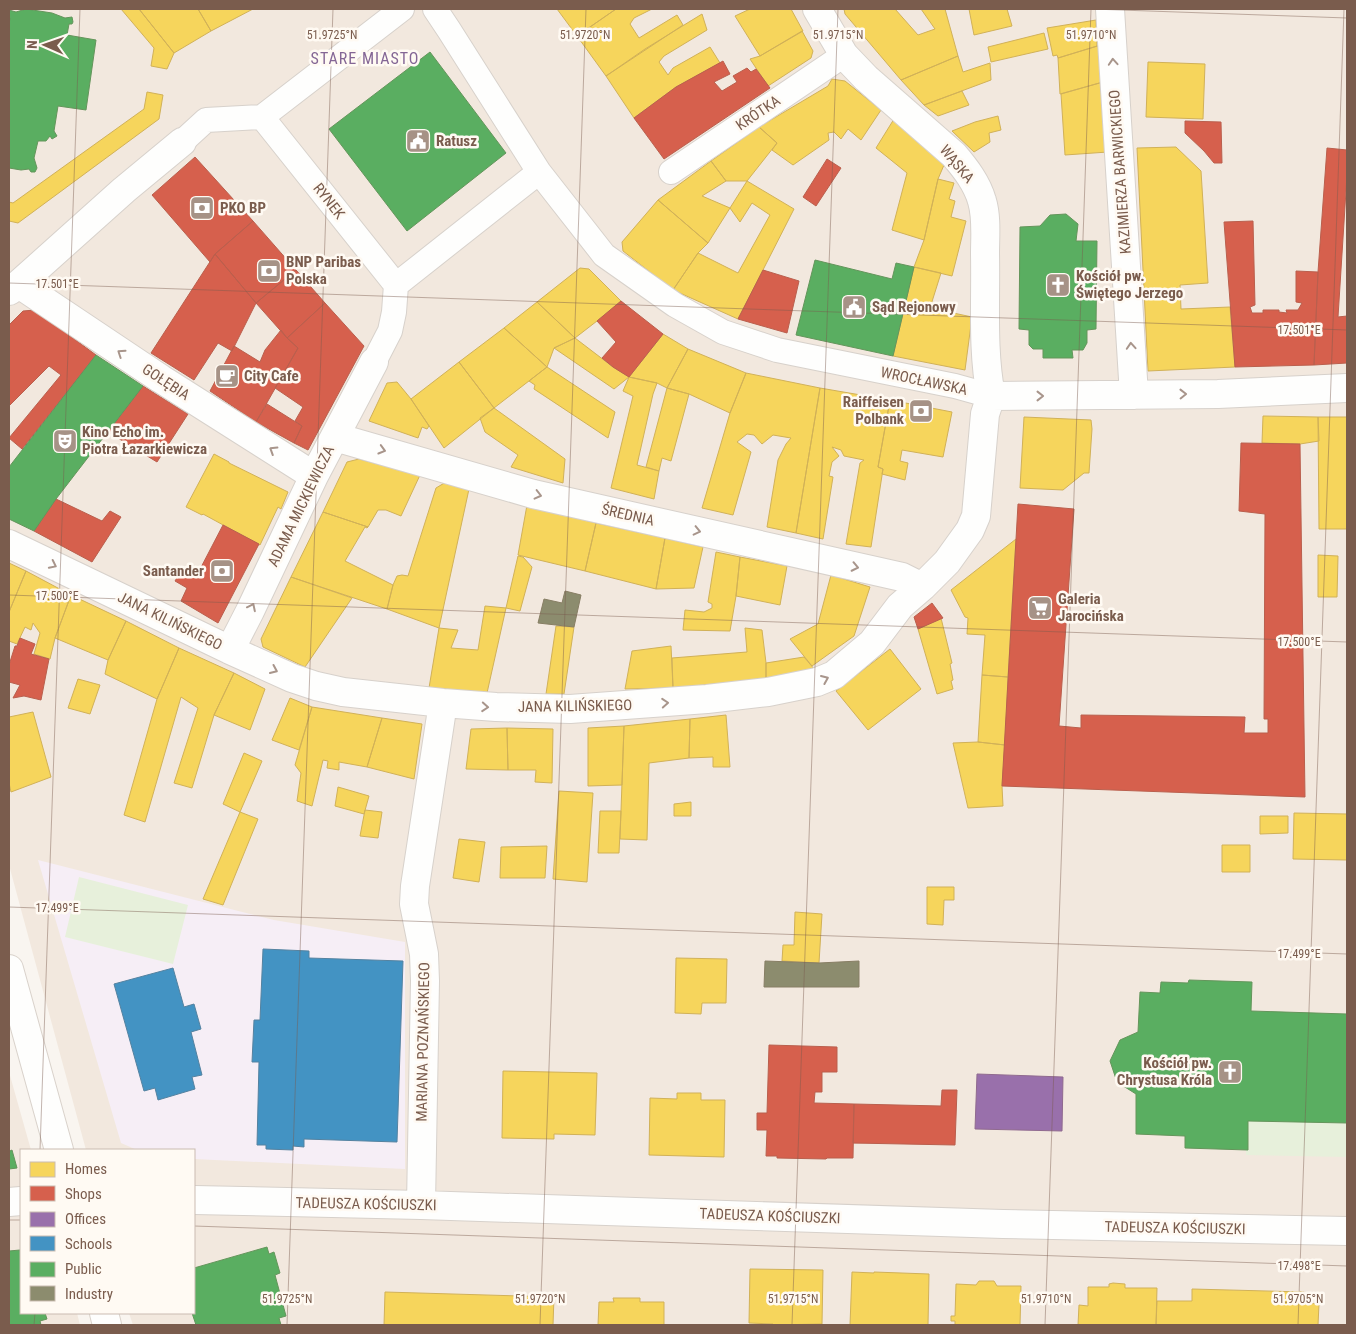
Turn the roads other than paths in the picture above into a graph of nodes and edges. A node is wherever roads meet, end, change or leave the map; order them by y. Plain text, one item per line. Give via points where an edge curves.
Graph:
1 (434, 9) edge
2 (817, 9) edge
3 (1110, 9) edge
4 (387, 13) edge
5 (844, 55) junction
6 (262, 116) junction
7 (182, 142) joint
8 (539, 172) junction
9 (671, 172) dead end
10 (396, 285) junction
11 (14, 288) edge
12 (374, 362) joint
13 (1347, 388) edge
14 (1134, 395) junction
15 (991, 396) junction
16 (335, 436) junction
17 (314, 476) junction
18 (9, 544) edge
19 (922, 587) junction
20 (230, 650) junction
21 (443, 704) junction
22 (9, 969) edge
23 (59, 1149) edge
24 (195, 1200) edge
25 (421, 1205) junction
26 (1347, 1231) edge

1 - 8 street
2 - 5 street, WĄSKA
14 -> 3 street, KAZIMIERZA BARWICKIEGO
4 - 6 street
5 - 9 street, KRÓTKA
5 - 15 street, WĄSKA via 954,155 976,186 985,222 986,372
6 - 7 street via 206,120
6 - 10 street, RYNEK
7 - 11 street
8 - 10 street
8 - 15 street, WROCŁAWSKA via 604,255 675,305 723,332 777,350
10 - 12 street via 390,331
17 -> 11 street, GOŁĘBIA
12 - 16 street, ADAMA MICKIEWICZA
14 -> 13 street, WROCŁAWSKA
15 -> 14 street, WROCŁAWSKA
15 - 19 street, JANA KILIŃSKIEGO via 985,414 976,516 960,546
16 - 17 street, ADAMA MICKIEWICZA
16 -> 19 street, ŚREDNIA via 533,494 902,577
20 -> 17 street, ADAMA MICKIEWICZA
18 -> 20 street, JANA KILIŃSKIEGO
21 -> 19 street, JANA KILIŃSKIEGO via 496,708 605,707 768,692 817,682 834,675 872,643 900,606
20 -> 21 street, JANA KILIŃSKIEGO via 316,686
21 - 25 street, MARIANA POZNAŃSKIEGO via 414,886 425,981
22 - 23 street
24 - 25 street, TADEUSZA KOŚCIUSZKI
25 - 26 street, TADEUSZA KOŚCIUSZKI via 1003,1224

